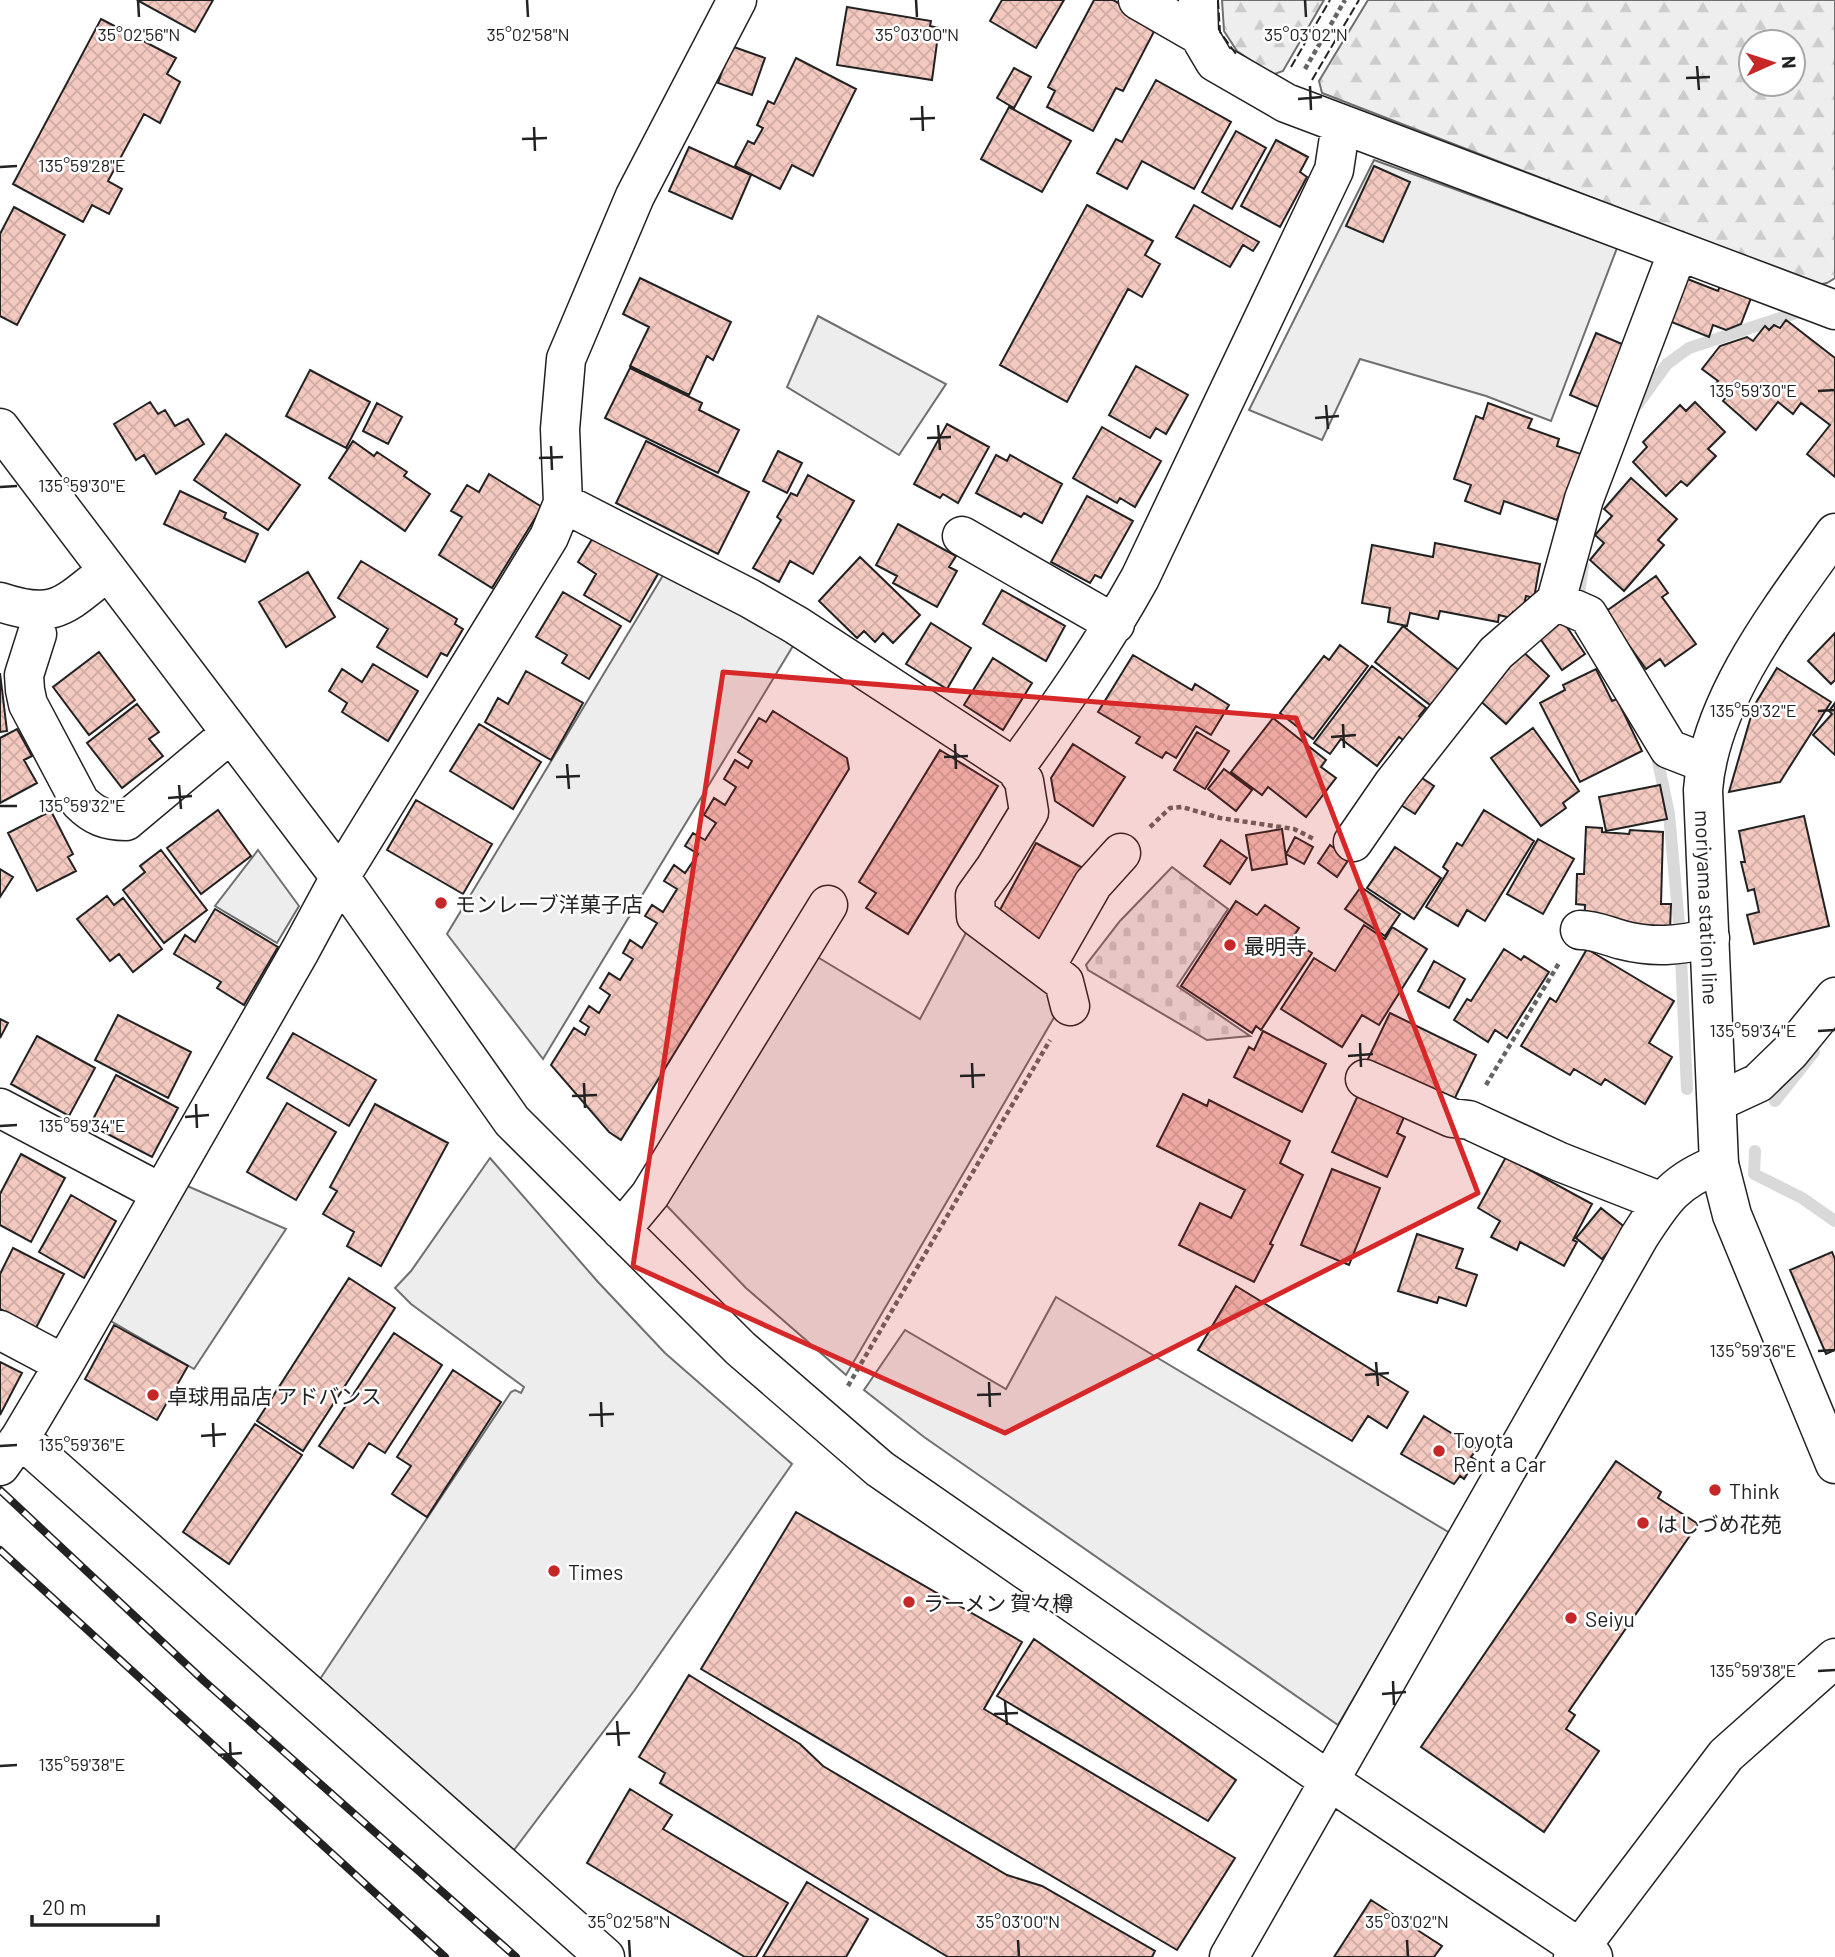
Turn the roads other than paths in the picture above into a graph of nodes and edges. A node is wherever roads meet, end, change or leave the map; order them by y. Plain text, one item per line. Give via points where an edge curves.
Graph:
1 (737, 0) edge
2 (1138, 0) edge
3 (1199, 17) edge
4 (1341, 124) junction
5 (1678, 251) junction
6 (1827, 306) edge
7 (0, 428) edge
8 (563, 503) junction
9 (1835, 533) edge
10 (962, 536) dead end
11 (108, 571) junction
12 (0, 602) edge
13 (1571, 607) junction
14 (1115, 624) junction
15 (37, 634) dead end
16 (231, 733) junction
17 (1705, 763) junction
18 (1014, 768) junction
19 (1353, 842) road end
20 (1121, 853) road end
21 (340, 877) junction
22 (828, 905) dead end
23 (1580, 930) road end
24 (1689, 943) junction
25 (1046, 966) junction
26 (1835, 997) edge
27 (1070, 1006) road end
28 (1365, 1079) dead end
29 (1717, 1102) junction
30 (0, 1108) edge
31 (1719, 1164) junction
32 (161, 1193) junction
33 (1662, 1202) junction
34 (621, 1230) junction
35 (0, 1330) edge
36 (64, 1364) junction
37 (10, 1452) edge
38 (1835, 1464) edge
39 (1835, 1658) edge
40 (1328, 1780) junction
41 (1582, 1954) edge
42 (605, 1957) edge
43 (1229, 1957) edge

1 - 8 street via 635,196 566,359 560,429
2 - 3 street
3 - 4 street via 1215,62 1286,103
4 - 5 street
4 - 14 street via 1334,170
5 - 6 street
5 - 13 street via 1584,499
7 - 11 street
8 - 18 street via 796,625
8 - 21 street via 549,537
9 - 17 street, moriyama station line via 1780,609 1742,673
10 - 14 street
11 - 12 street via 62,606 41,612
11 - 16 street
13 - 17 street via 1669,749
13 - 19 street via 1496,653
14 - 18 street
15 - 16 street via 24,675 28,704 80,802 91,813 109,821 126,821
16 - 21 street
17 - 24 street, moriyama station line
18 - 25 street via 1024,782 1029,812 975,896 976,916
20 - 25 street via 1093,884
21 - 32 street
21 - 34 street via 512,1121
22 - 34 street via 650,1195
23 - 24 street via 1648,945
24 - 29 street, moriyama station line
25 - 27 street via 1064,982
26 - 29 street via 1758,1083
28 - 33 street
29 - 31 street, moriyama station line
30 - 32 street
31 - 33 street via 1699,1171
31 - 38 street, moriyama station line via 1732,1215
32 - 36 street
33 - 40 street
34 - 40 street via 740,1348 880,1469
35 - 36 street
36 - 37 street
37 - 42 street
39 - 41 street via 1726,1755
40 - 41 street
40 - 43 street

